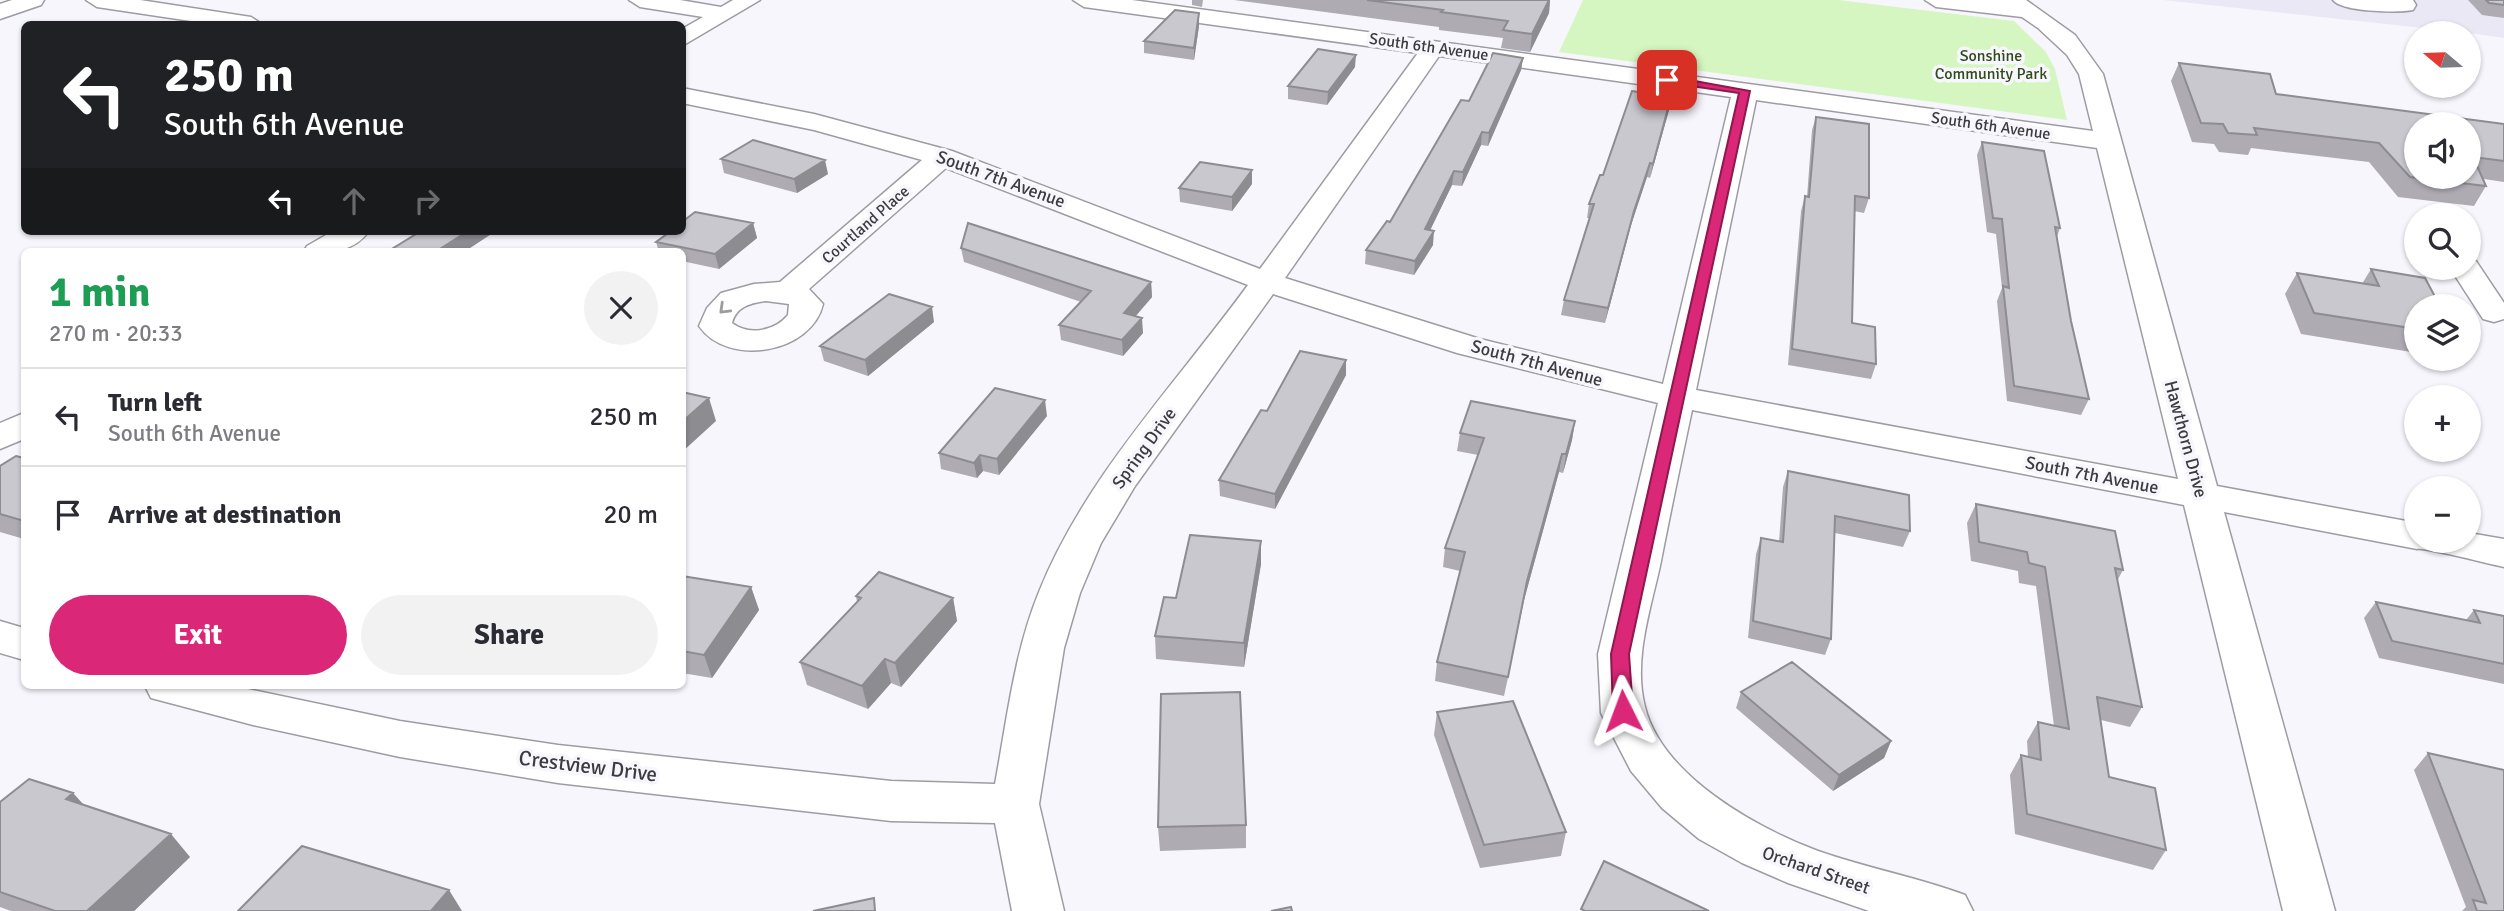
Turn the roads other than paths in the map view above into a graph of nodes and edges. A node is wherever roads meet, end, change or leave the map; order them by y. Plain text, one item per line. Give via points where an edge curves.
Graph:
1 (33, 0) edge
2 (97, 0) edge
3 (640, 0) edge
4 (749, 0) edge
5 (1084, 0) edge
6 (1936, 0) edge
7 (2344, 0) edge
8 (2401, 0) edge
9 (2020, 6) edge
10 (0, 12) edge
11 (725, 14) junction
12 (232, 21) edge
13 (686, 37) edge
14 (1434, 47) junction
15 (1745, 91) junction
16 (686, 96) edge
17 (2107, 141) junction
18 (942, 157) junction
19 (347, 235) edge
20 (325, 248) edge
21 (2473, 280) edge
22 (1266, 282) junction
23 (787, 292) dead end
24 (2494, 312) dead end
25 (1676, 397) junction
26 (21, 426) edge
27 (0, 438) edge
28 (2202, 496) junction
29 (2404, 534) edge
30 (2481, 549) edge
31 (2504, 553) edge
32 (0, 637) edge
33 (21, 643) edge
34 (179, 689) edge
35 (1016, 804) junction
36 (1038, 911) edge
37 (1947, 911) edge
38 (2309, 911) edge

1 - 10 street
2 - 12 street
3 - 11 street
4 - 11 street
5 - 14 street, South 6th Avenue
6 - 9 street
7 - 8 street via 2405,5
9 - 17 street, Hawthorn Drive via 2057,29 2081,55 2091,74
11 - 13 street
14 - 15 street, South 6th Avenue
14 - 22 street, Spring Drive
15 - 17 street, South 6th Avenue
15 - 25 street, Orchard Street
16 - 18 street, South 7th Avenue via 846,130
17 - 28 street, Hawthorn Drive
18 - 22 street, South 7th Avenue
18 - 23 street, Courtland Place
19 - 20 street
21 - 24 street
22 - 25 street, South 7th Avenue via 1514,358
22 - 35 street, Spring Drive via 1120,480 1081,543 1042,648
25 - 28 street, South 7th Avenue
25 - 37 street, Orchard Street via 1620,654 1623,711 1652,764 1694,808 1753,847 1820,875
26 - 27 street
28 - 29 street, South 7th Avenue
28 - 38 street, Hawthorn Drive
30 - 31 street
32 - 33 street
34 - 35 street, Crestview Drive via 400,739 558,764 891,801
35 - 36 street, Spring Drive

